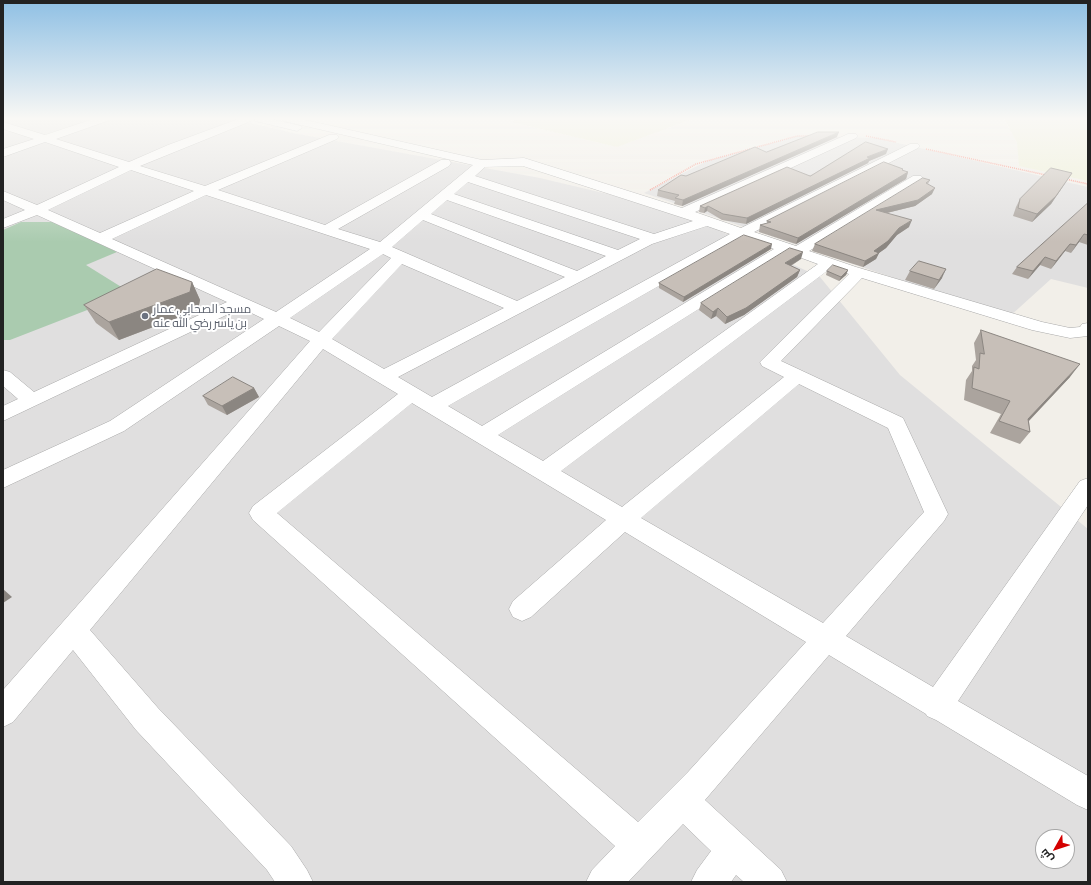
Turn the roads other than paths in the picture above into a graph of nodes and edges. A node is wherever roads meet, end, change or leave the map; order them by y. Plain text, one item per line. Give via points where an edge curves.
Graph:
1 (109, 159) edge
2 (145, 159) edge
3 (281, 159) edge
4 (429, 159) edge
5 (435, 159) edge
6 (801, 159) edge
7 (887, 159) edge
8 (445, 163) junction
9 (129, 166) junction
10 (474, 170) junction
11 (917, 179) dead end
12 (205, 191) junction
13 (3, 195) edge
14 (445, 195) junction
15 (38, 211) junction
16 (684, 213) junction
17 (422, 215) junction
18 (707, 221) junction
19 (3, 224) edge
20 (326, 230) junction
21 (742, 233) junction
22 (100, 239) junction
23 (656, 239) junction
24 (791, 250) junction
25 (391, 252) junction
26 (620, 256) junction
27 (829, 263) junction
28 (859, 273) junction
29 (579, 277) junction
30 (241, 302) junction
31 (518, 308) junction
32 (276, 320) junction
33 (1088, 328) edge
34 (1070, 332) junction
35 (1088, 339) edge
36 (321, 340) junction
37 (3, 376) edge
38 (797, 376) junction
39 (383, 377) junction
40 (30, 400) junction
41 (421, 400) junction
42 (3, 414) edge
43 (482, 435) junction
44 (543, 473) junction
45 (3, 480) edge
46 (1088, 487) edge
47 (622, 520) junction
48 (522, 609) dead end
49 (73, 629) junction
50 (824, 640) junction
51 (938, 706) junction
52 (3, 712) edge
53 (1088, 794) edge
54 (682, 802) junction
55 (639, 845) junction
56 (734, 850) junction
57 (295, 882) edge
58 (604, 882) edge
59 (709, 882) edge
60 (769, 882) edge

1 - 9 street
2 - 9 street
3 - 12 street
4 - 8 street
5 - 10 street
6 - 16 street
7 - 21 street
8 - 10 street
8 - 20 street
9 - 12 street
9 - 15 street
10 - 14 street
10 - 16 street via 524,162
10 - 23 street
11 - 24 street
12 - 20 street
12 - 22 street
13 - 15 street
14 - 17 street
14 - 26 street
15 - 19 street
15 - 22 street
16 - 18 street
17 - 25 street
17 - 29 street
18 - 21 street
18 - 23 street
20 - 25 street
21 - 24 street
21 - 41 street
22 - 30 street
23 - 26 street
24 - 27 street
24 - 43 street
25 - 31 street
25 - 32 street
25 - 36 street
26 - 29 street
27 - 28 street
27 - 44 street
28 - 34 street via 1038,326
28 - 38 street via 769,362
29 - 31 street
30 - 32 street
30 - 40 street
31 - 39 street
32 - 36 street
32 - 45 street via 117,426
33 - 34 street via 1085,332
34 - 35 street
36 - 39 street
36 - 49 street
37 - 40 street
38 - 47 street
38 - 50 street via 896,423 936,514
39 - 41 street
40 - 42 street
41 - 43 street
41 - 55 street via 261,513
43 - 44 street
44 - 47 street
46 - 51 street
47 - 48 street
47 - 50 street
49 - 52 street
49 - 57 street via 147,719 279,858
50 - 51 street
50 - 54 street
51 - 53 street
54 - 55 street
54 - 56 street
55 - 58 street
56 - 59 street
56 - 60 street

